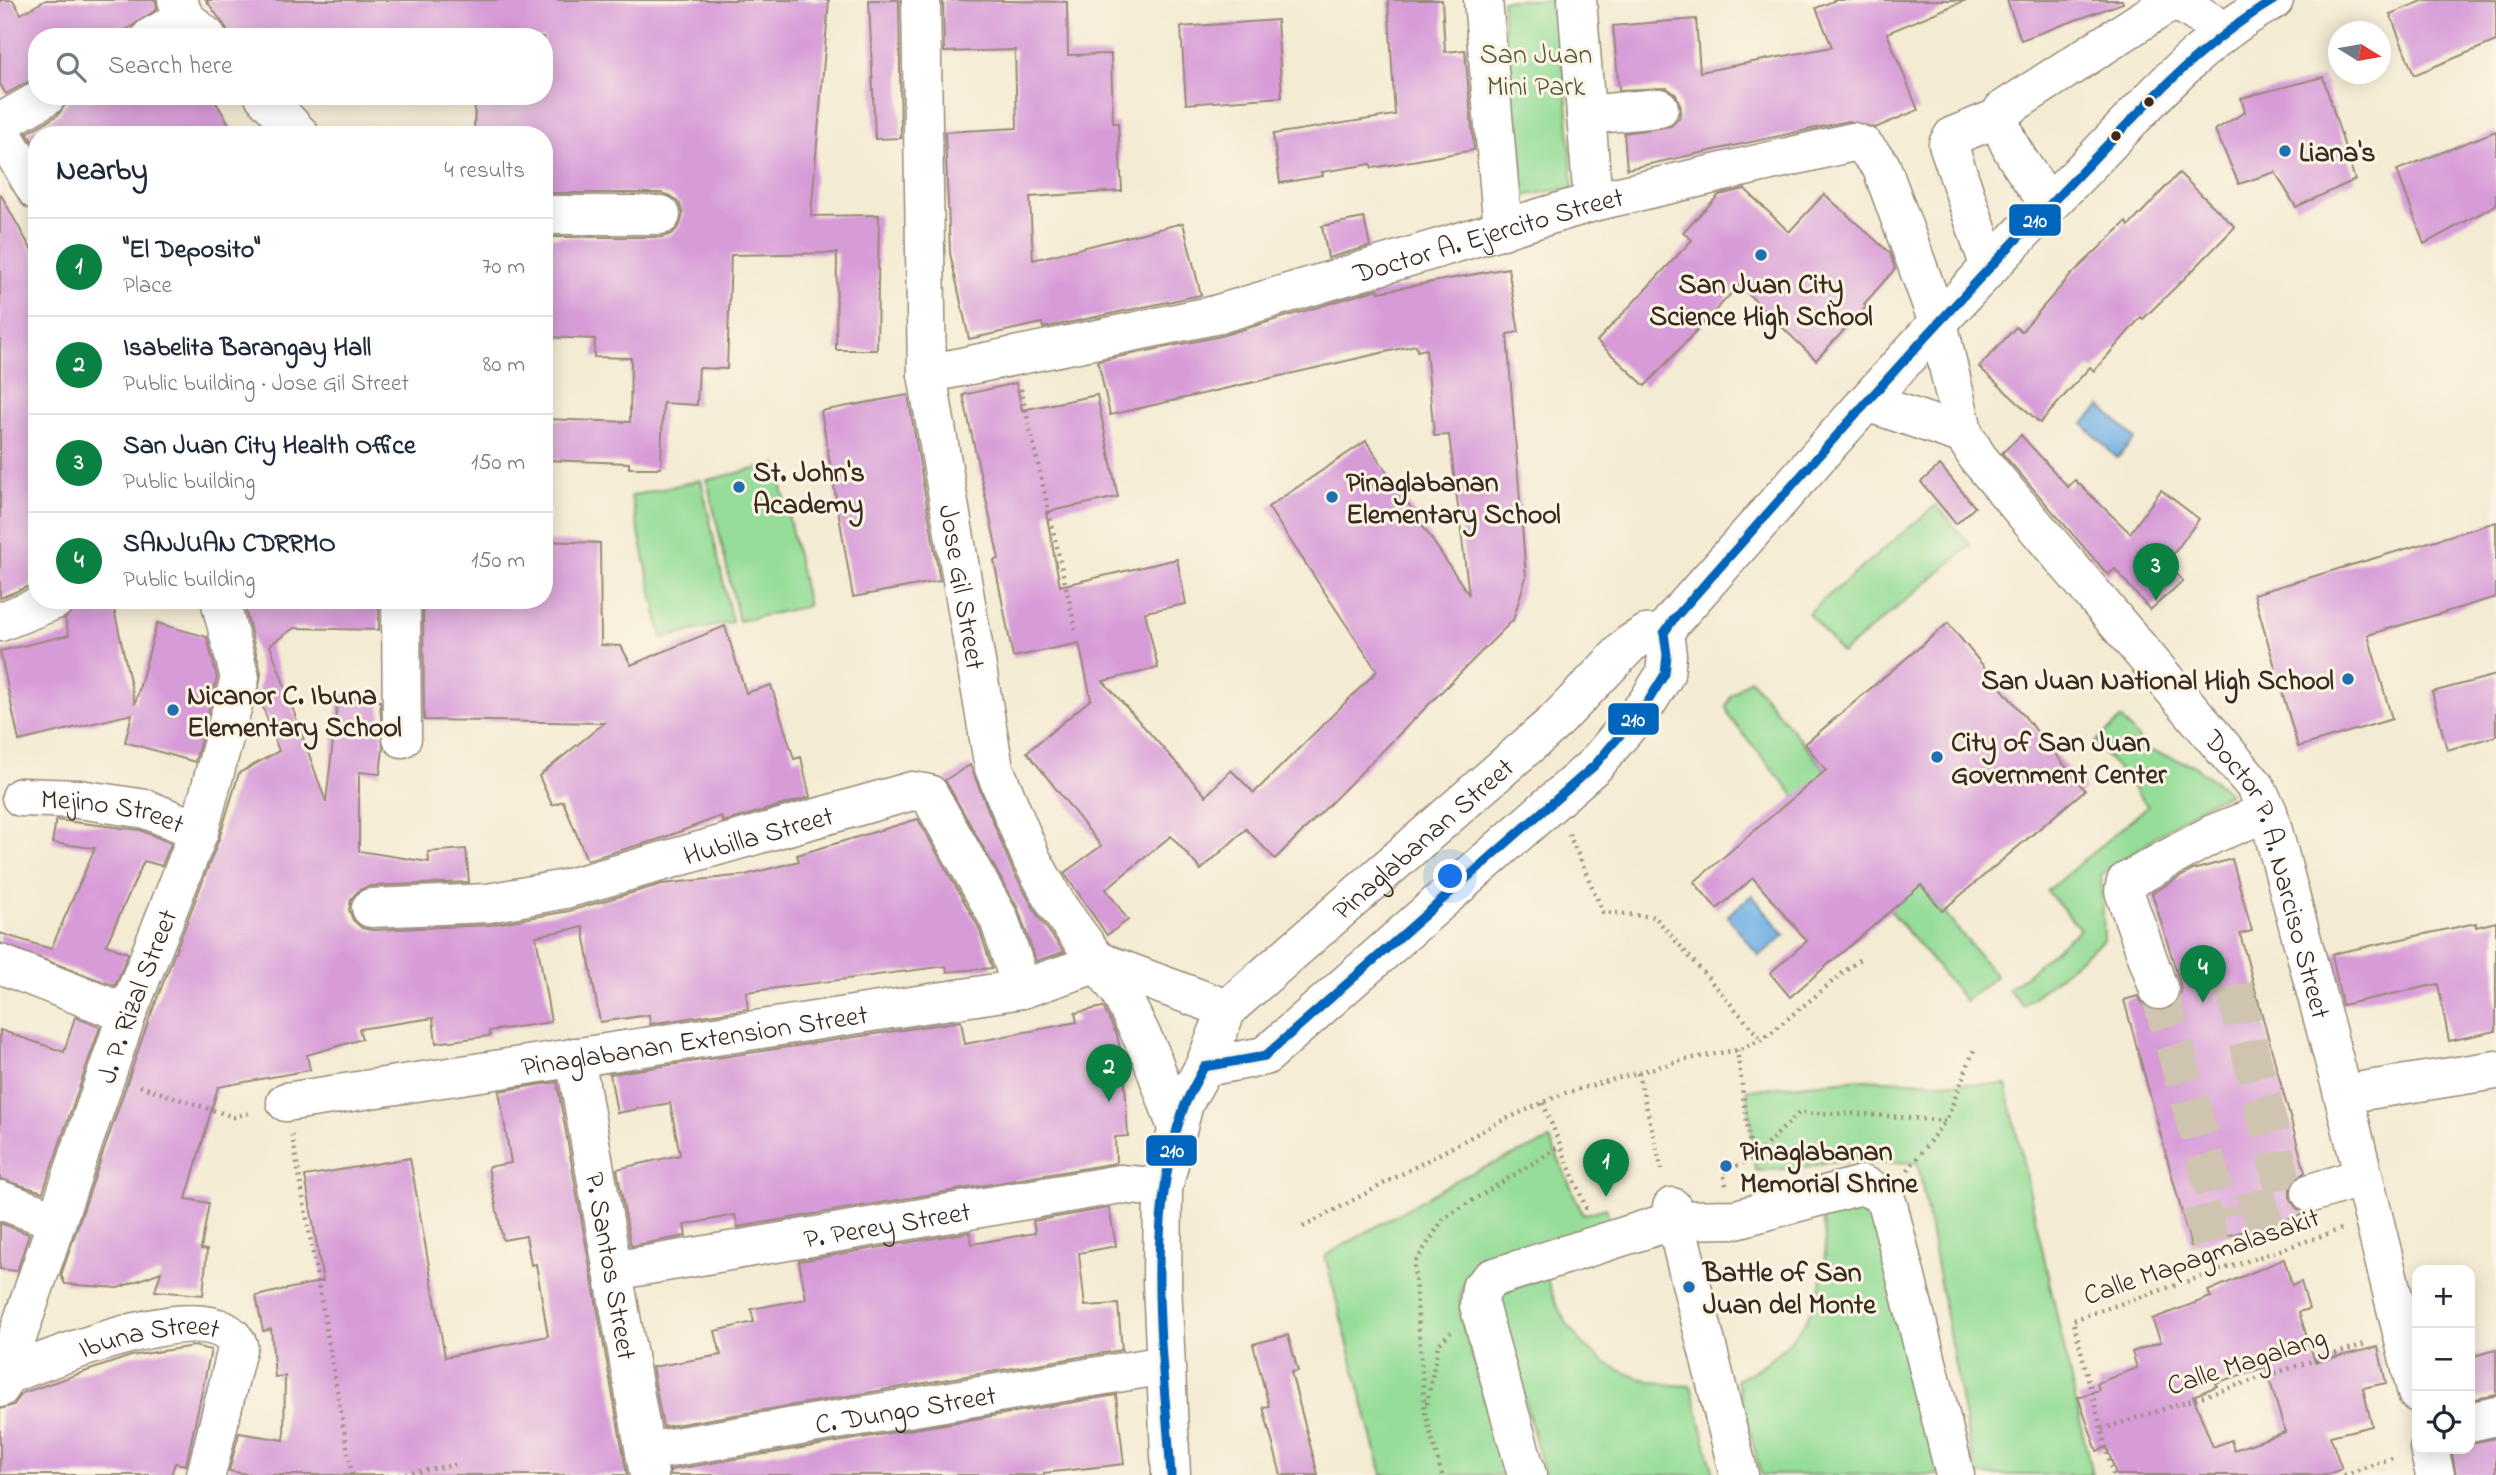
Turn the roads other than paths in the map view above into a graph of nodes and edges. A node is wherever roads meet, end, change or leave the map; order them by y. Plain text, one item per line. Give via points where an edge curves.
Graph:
1 (921, 0) edge
2 (1483, 0) edge
3 (1577, 0) edge
4 (2274, 0) edge
5 (190, 18) edge
6 (2226, 18) edge
7 (170, 28) edge
8 (31, 105) edge
9 (272, 105) edge
10 (1659, 108) dead end
11 (1586, 115) junction
12 (2000, 117) junction
13 (0, 123) edge
14 (292, 126) edge
15 (0, 130) edge
16 (28, 176) edge
17 (1593, 202) junction
18 (2050, 204) junction
19 (553, 215) edge
20 (661, 215) dead end
21 (1503, 230) junction
22 (1989, 265) junction
23 (1938, 322) junction
24 (927, 374) junction
25 (1867, 402) junction
26 (1964, 435) junction
27 (32, 609) edge
28 (222, 609) edge
29 (401, 609) edge
30 (0, 622) edge
31 (1664, 632) junction
32 (402, 738) dead end
33 (21, 797) dead end
34 (2268, 812) junction
35 (199, 831) junction
36 (372, 908) dead end
37 (1101, 962) junction
38 (0, 964) edge
39 (1022, 989) junction
40 (2159, 990) tunnel mouth
41 (1227, 1009) junction
42 (127, 1014) junction
43 (575, 1057) junction
44 (1204, 1067) junction
45 (2496, 1070) edge
46 (2343, 1094) junction
47 (286, 1102) road end
48 (1177, 1128) junction
49 (2364, 1177) junction
50 (1163, 1188) junction
51 (2311, 1193) tunnel mouth
52 (0, 1200) edge
53 (1670, 1201) junction
54 (55, 1220) junction
55 (613, 1271) junction
56 (1165, 1365) junction
57 (2, 1380) edge
58 (2417, 1391) edge
59 (2496, 1416) edge
60 (2475, 1421) edge
61 (647, 1464) edge
62 (206, 1475) edge
63 (1171, 1475) edge
64 (1527, 1475) edge
65 (1739, 1475) edge
66 (1955, 1475) edge

1 - 24 street, Jose Gil Street
2 - 21 street
3 - 11 street
4 - 6 street, Pinaglabanan Street
5 - 7 street
6 - 12 street via 2169,3 2003,110
6 - 18 street, Pinaglabanan Street via 2194,57
8 - 13 street
9 - 14 street
10 - 11 street
11 - 17 street
12 - 18 street via 2000,125 2028,174
12 - 22 street via 1953,136 1948,144
15 - 16 street
17 - 21 street, Doctor A. Ejercito Street
17 - 23 street, Doctor A. Ejercito Street via 1853,142 1864,146 1881,166
18 - 22 street, Pinaglabanan Street
19 - 20 street
21 - 24 street, Doctor A. Ejercito Street via 1215,315
22 - 23 street, Pinaglabanan Street
23 - 25 street, Pinaglabanan Street
23 - 26 street, Doctor P. A. Narciso Street
24 - 37 street, Jose Gil Street via 994,768 1032,860 1058,907
25 - 26 street
25 - 31 street, Pinaglabanan Street
26 - 34 street, Doctor P. A. Narciso Street via 1978,458 2256,787
27 - 30 street
28 - 35 street, J. P. Rizal Street via 240,678
29 - 32 street
31 - 41 street, Pinaglabanan Street via 1646,634 1630,644 1546,730
31 - 44 street, Pinaglabanan Street via 1665,674 1595,765 1265,1056
33 - 35 street, Mejino Street via 79,799 146,809
34 - 40 street via 2213,834 2126,882 2124,891
34 - 46 street, Doctor P. A. Narciso Street
35 - 42 street, J. P. Rizal Street
36 - 39 street, Hubilla Street via 488,903 565,889 922,791 929,794 999,919
37 - 39 street, Pinaglabanan Extension Street
37 - 41 street
37 - 48 street, Jose Gil Street via 1150,1053
38 - 42 street
39 - 43 street, Pinaglabanan Extension Street
41 - 44 street, Pinaglabanan Street
42 - 54 street, J. P. Rizal Street
43 - 47 street, Pinaglabanan Extension Street
43 - 55 street, P. Santos Street
44 - 48 street, Pinaglabanan Street via 1184,1103
45 - 46 street
46 - 49 street, Doctor P. A. Narciso Street
48 - 50 street, Pinaglabanan Street
49 - 51 street
49 - 58 street, Doctor P. A. Narciso Street
50 - 55 street, P. Perey Street via 1120,1184
50 - 56 street, Pinaglabanan Street
52 - 54 street
53 - 64 street via 1619,1237 1492,1278 1482,1288 1479,1305
53 - 65 street
53 - 66 street via 1736,1219 1862,1185 1885,1196
54 - 57 street, J. P. Rizal Street
55 - 61 street, P. Santos Street
56 - 61 street, C. Dungo Street
56 - 63 street, Pinaglabanan Street
57 - 62 street, Ibuna Street via 153,1327 190,1322 220,1326 233,1333 238,1345
59 - 60 street

